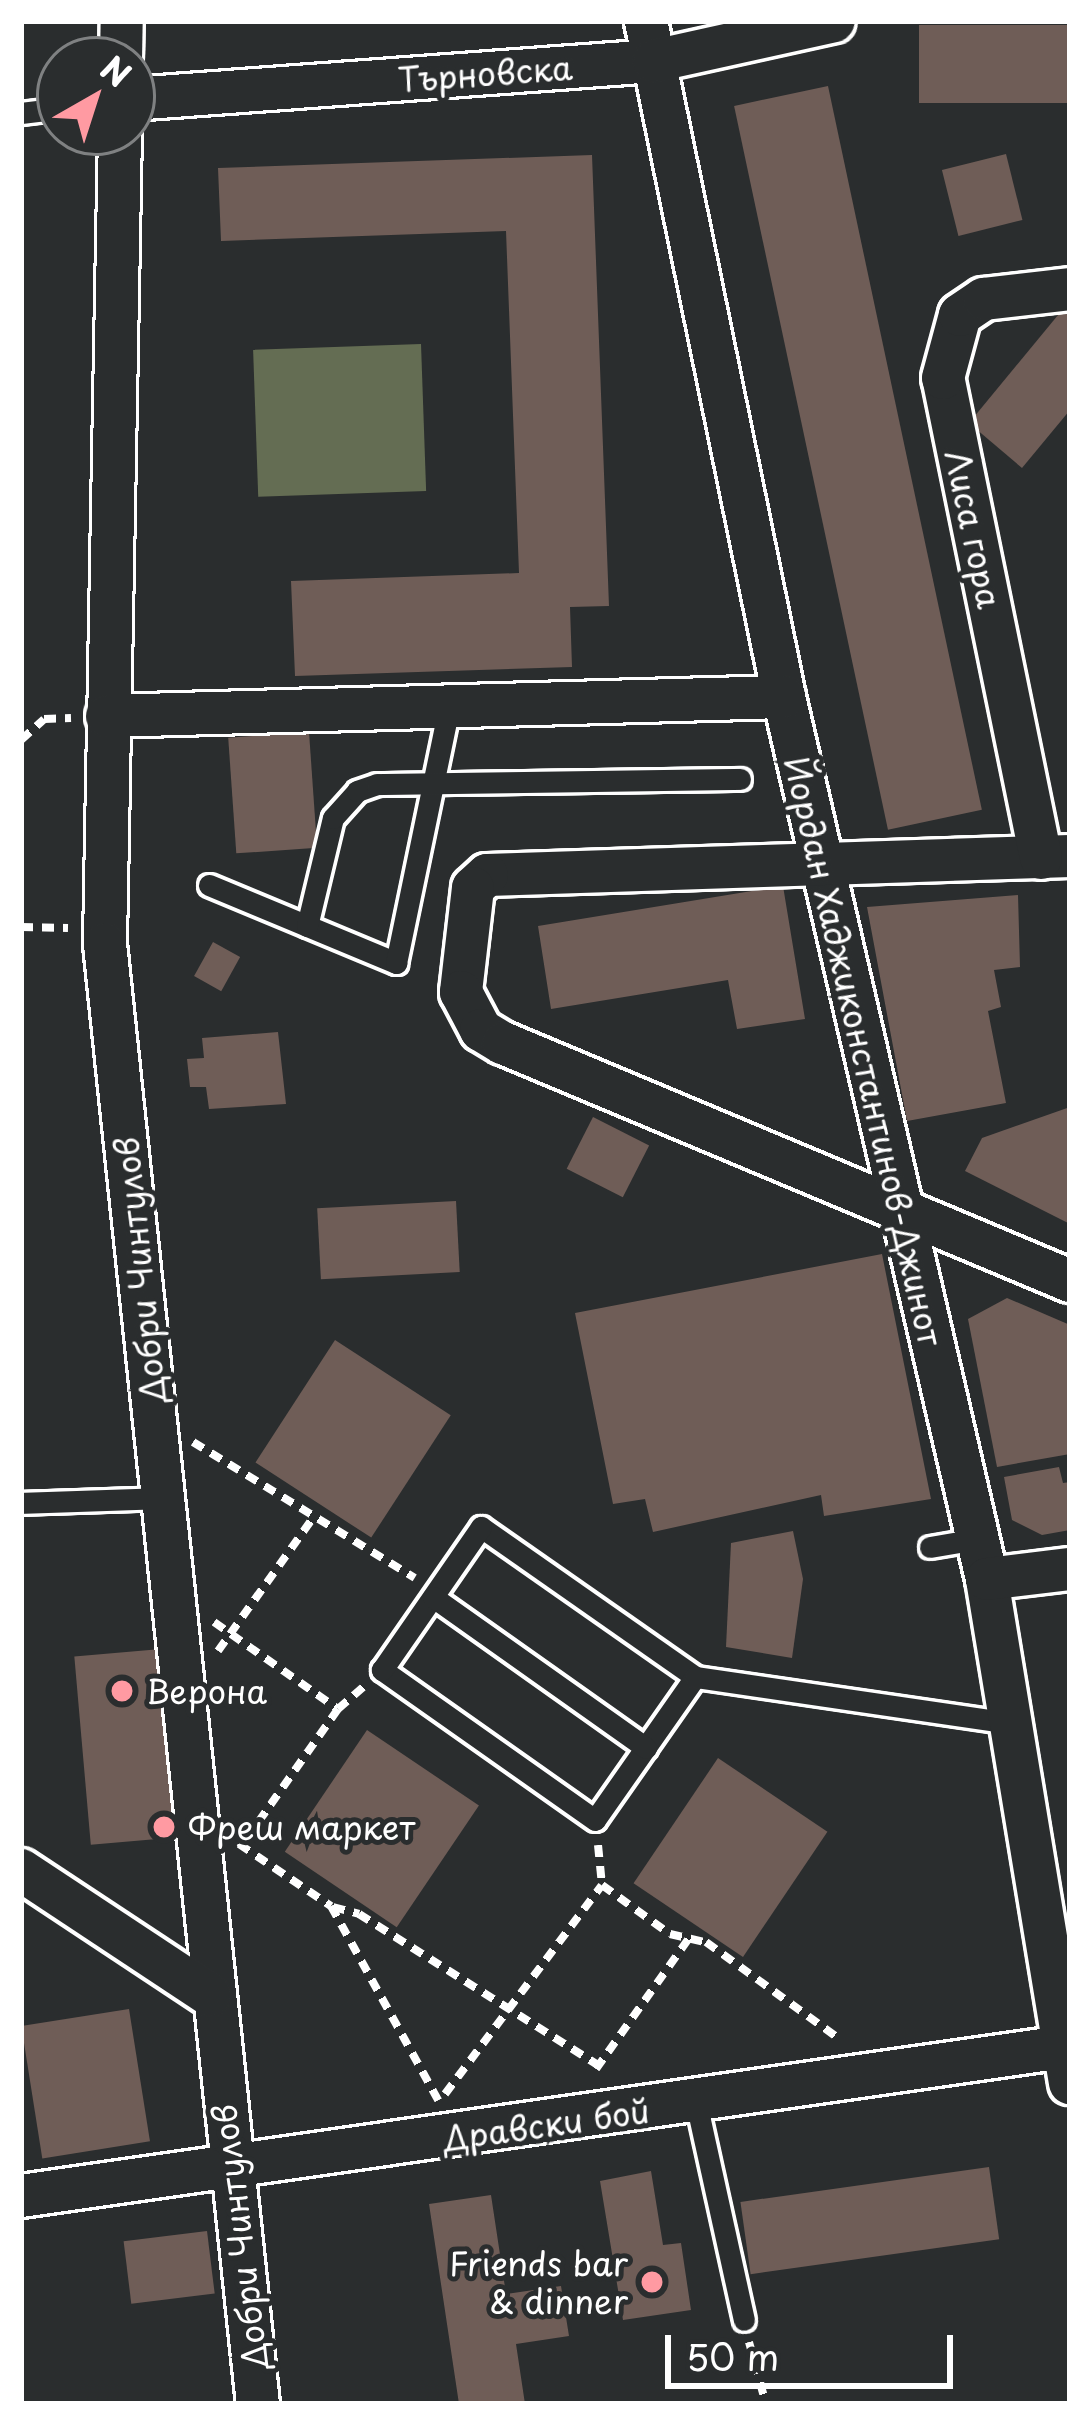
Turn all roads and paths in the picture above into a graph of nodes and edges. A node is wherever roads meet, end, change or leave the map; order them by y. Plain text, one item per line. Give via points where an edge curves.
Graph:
1 (834, 21) edge
2 (650, 41) edge
3 (156, 96) edge
4 (119, 156) edge
5 (1070, 289) edge
6 (784, 697) junction
7 (449, 706) junction
8 (107, 716) junction
9 (21, 740) edge
10 (740, 779) dead end
11 (431, 784) junction
12 (1056, 857) edge
13 (825, 862) junction
14 (209, 885) dead end
15 (307, 926) junction
16 (896, 1202) junction
17 (1070, 1281) edge
18 (154, 1416) junction
19 (162, 1498) junction
20 (21, 1503) edge
21 (315, 1515) junction
22 (930, 1547) dead end
23 (982, 1559) junction
24 (1070, 1569) edge
25 (172, 1593) junction
26 (434, 1595) junction
27 (231, 1634) junction
28 (695, 1677) junction
29 (182, 1700) junction
30 (1011, 1723) junction
31 (646, 1748) junction
32 (193, 1813) junction
33 (242, 1846) junction
34 (21, 1870) edge
35 (202, 1903) junction
36 (331, 1906) junction
37 (688, 1938) junction
38 (210, 1995) junction
39 (509, 2009) junction
40 (1068, 2059) edge
41 (598, 2066) junction
42 (887, 2073) junction
43 (696, 2102) junction
44 (449, 2120) junction
45 (559, 2122) junction
46 (409, 2144) junction
47 (232, 2170) junction
48 (21, 2195) edge
49 (744, 2320) joint
50 (258, 2404) edge
51 (766, 2404) edge

1 - 2 street, Търновска
2 - 3 street, Търновска
2 - 6 street, Йордан Хаджиконстантинов-Джинот
4 - 8 street, Добри Чинтулов
5 - 12 street, Лиса гора via 984,299 960,316 944,378
6 - 7 street
6 - 13 street, Йордан Хаджиконстантинов-Джинот
7 - 8 street
7 - 11 lane
8 - 9 path via 44,719
8 - 18 street, Добри Чинтулов via 105,944
10 - 11 lane
11 - 15 lane via 376,784 342,804
11 - 15 lane via 397,963
12 - 13 street
13 - 16 street, Йордан Хаджиконстантинов-Джинот
13 - 16 street via 483,876 473,889 461,992 481,1030 503,1043
14 - 15 lane
16 - 17 street
16 - 23 street, Йордан Хаджиконстантинов-Джинот
18 - 19 street, Добри Чинтулов
18 - 21 path via 287,1505
19 - 20 lane
19 - 25 street, Добри Чинтулов
21 - 26 path
21 - 27 path
22 - 23 lane
23 - 24 street
23 - 30 street, Йордан Хаджиконстантинов-Джинот
25 - 27 path
25 - 29 street, Добри Чинтулов
26 - 28 lane via 481,1527
26 - 31 lane
26 - 31 lane via 382,1670 595,1820
27 - 29 path
27 - 33 path via 338,1709
28 - 30 lane
28 - 31 lane
29 - 32 street, Добри Чинтулов
30 - 40 street, Йордан Хаджиконстантинов-Джинот
32 - 33 path
32 - 35 street, Добри Чинтулов
33 - 35 path
33 - 36 path
34 - 38 street
35 - 38 street, Добри Чинтулов
36 - 39 path via 358,1914
36 - 44 path
37 - 39 path via 602,1885
37 - 41 path
37 - 42 path via 706,1942
38 - 47 street, Добри Чинтулов
39 - 41 path
39 - 44 path
40 - 42 street, Дравски бой
41 - 45 path
42 - 43 street, Дравски бой
43 - 45 street, Дравски бой
43 - 49 lane
44 - 45 street, Дравски бой
44 - 46 street, Дравски бой
44 - 46 path
46 - 47 street, Дравски бой
47 - 48 street, Дравски бой
47 - 50 street, Добри Чинтулов
49 - 51 path

